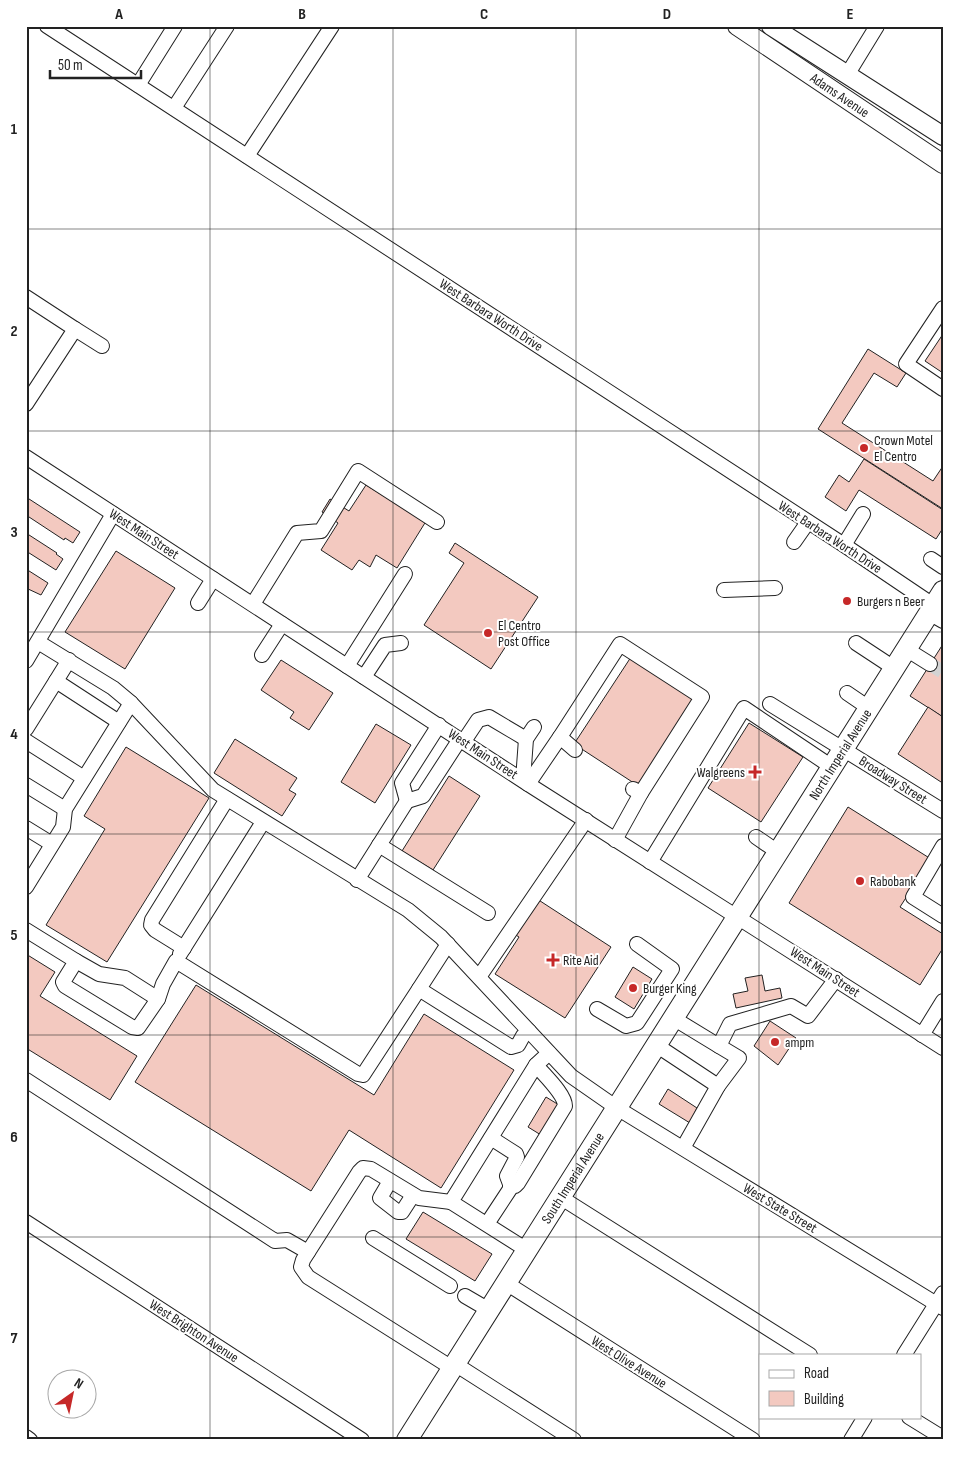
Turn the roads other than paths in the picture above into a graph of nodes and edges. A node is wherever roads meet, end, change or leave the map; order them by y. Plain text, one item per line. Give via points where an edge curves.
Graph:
1 (48, 26) edge
2 (176, 26) edge
3 (226, 26) edge
4 (332, 26) edge
5 (738, 26) edge
6 (771, 26) edge
7 (876, 26) edge
8 (847, 75) junction
9 (138, 85) junction
10 (836, 92) junction
11 (856, 106) junction
12 (174, 108) junction
13 (943, 136) edge
14 (943, 147) edge
15 (247, 156) junction
16 (943, 164) edge
17 (26, 297) edge
18 (943, 308) edge
19 (75, 329) junction
20 (102, 346) dead end
21 (943, 388) edge
22 (26, 404) edge
23 (26, 457) edge
24 (113, 514) junction
25 (863, 514) dead end
26 (437, 522) dead end
27 (808, 522) junction
28 (794, 542) dead end
29 (844, 545) junction
30 (931, 559) dead end
31 (943, 568) edge
32 (404, 574) dead end
33 (213, 579) junction
34 (775, 588) dead end
35 (724, 590) dead end
36 (198, 603) dead end
37 (253, 604) junction
38 (937, 608) edge
39 (282, 624) junction
40 (401, 643) dead end
41 (856, 643) dead end
42 (31, 649) edge
43 (906, 649) junction
44 (262, 655) dead end
45 (69, 660) junction
46 (930, 664) tunnel mouth
47 (347, 666) junction
48 (894, 668) junction
49 (364, 677) junction
50 (56, 681) junction
51 (847, 693) dead end
52 (131, 703) junction
53 (770, 704) dead end
54 (869, 708) junction
55 (119, 722) junction
56 (439, 725) junction
57 (26, 729) edge
58 (560, 736) junction
59 (462, 740) junction
60 (26, 741) edge
61 (843, 748) junction
62 (574, 750) dead end
63 (832, 767) junction
64 (84, 778) junction
65 (526, 782) junction
66 (26, 785) edge
67 (226, 799) junction
68 (407, 801) junction
69 (65, 809) junction
70 (943, 811) edge
71 (586, 820) junction
72 (263, 822) junction
73 (26, 828) edge
74 (756, 837) dead end
75 (615, 840) junction
76 (52, 844) junction
77 (379, 845) junction
78 (943, 846) edge
79 (778, 852) junction
80 (650, 862) junction
81 (357, 880) junction
82 (26, 887) edge
83 (488, 913) dead end
84 (738, 916) junction
85 (943, 916) edge
86 (26, 930) edge
87 (448, 944) junction
88 (637, 944) dead end
89 (184, 948) junction
90 (76, 961) junction
91 (176, 962) junction
92 (479, 977) junction
93 (836, 979) junction
94 (418, 989) junction
95 (158, 998) junction
96 (943, 1002) edge
97 (597, 1009) dead end
98 (673, 1018) junction
99 (529, 1031) junction
100 (922, 1035) junction
101 (656, 1045) junction
102 (719, 1046) junction
103 (943, 1048) edge
104 (550, 1053) junction
105 (536, 1066) junction
106 (26, 1080) edge
107 (718, 1086) junction
108 (617, 1108) junction
109 (491, 1138) junction
110 (683, 1148) junction
111 (390, 1181) junction
112 (511, 1186) junction
113 (414, 1195) junction
114 (560, 1197) junction
115 (451, 1202) junction
116 (26, 1222) edge
117 (487, 1224) junction
118 (373, 1238) dead end
119 (527, 1250) junction
120 (308, 1252) junction
121 (506, 1284) junction
122 (450, 1286) dead end
123 (465, 1296) dead end
124 (940, 1301) edge
125 (489, 1310) junction
126 (808, 1354) edge
127 (905, 1354) edge
128 (454, 1366) junction
129 (864, 1418) edge
130 (912, 1418) edge
131 (26, 1437) edge
132 (943, 1438) edge
133 (30, 1440) edge
134 (362, 1440) edge
135 (407, 1440) edge
136 (574, 1440) edge
137 (752, 1440) edge
138 (851, 1440) edge

1 - 9 street, West Barbara Worth Drive
2 - 9 street
3 - 12 street
4 - 15 street
5 - 10 main road, Adams Avenue
6 - 8 main road, Adams Avenue
7 - 8 street
8 - 10 main road
8 - 13 main road, Adams Avenue
9 - 12 street, West Barbara Worth Drive
10 - 11 main road, Adams Avenue
11 - 14 main road via 868,105 884,111
11 - 16 main road, Adams Avenue
12 - 15 street, West Barbara Worth Drive
15 - 27 street, West Barbara Worth Drive
17 - 19 street
18 - 21 street via 906,364
19 - 20 street
19 - 22 street
23 - 24 street, West Main Street
24 - 33 street, West Main Street
24 - 42 street
25 - 29 street
26 - 37 street via 358,471 321,531 297,533
27 - 28 street
27 - 29 street, West Barbara Worth Drive
29 - 38 street, West Barbara Worth Drive
30 - 31 street
32 - 47 street
33 - 36 street
33 - 37 street, West Main Street
34 - 35 street
37 - 39 street, West Main Street
38 - 43 highway, North Imperial Avenue
39 - 44 street
39 - 47 street, West Main Street
40 - 49 street via 385,645
41 - 48 street
42 - 45 street, West State Street
43 - 46 street
43 - 48 highway, North Imperial Avenue
45 - 50 street
45 - 52 street, West State Street
47 - 49 street, West Main Street
48 - 54 highway, North Imperial Avenue
49 - 56 street, West Main Street
50 - 55 street
50 - 57 street
51 - 54 street
52 - 55 street
52 - 67 street, West State Street via 213,790
53 - 61 street, Broadway Street
54 - 61 highway, North Imperial Avenue
55 - 64 street
56 - 59 street, West Main Street
56 - 68 street via 402,783
58 - 62 street
58 - 65 street
58 - 75 street via 620,644 702,697 637,791
59 - 65 street, West Main Street
59 - 65 street via 478,720 489,717 530,733
59 - 68 street via 423,796
60 - 64 street
61 - 63 highway, North Imperial Avenue
61 - 70 street, Broadway Street
63 - 79 highway, North Imperial Avenue
63 - 80 street via 744,708
64 - 69 street
65 - 71 street, West Main Street
66 - 69 street
67 - 72 street, West State Street
67 - 89 street via 152,920 154,930
68 - 77 street
69 - 76 street via 63,827
71 - 75 street, West Main Street
71 - 92 street
72 - 81 street, West State Street
72 - 89 street
73 - 76 street
74 - 79 street
75 - 80 street, West Main Street
76 - 82 street
77 - 81 street
77 - 83 street
78 - 85 street via 913,897
79 - 84 highway, North Imperial Avenue
80 - 84 street, West Main Street
81 - 87 street, West State Street via 408,910
84 - 93 street, West Main Street
84 - 98 highway, South Imperial Avenue
86 - 90 street
87 - 92 street, West State Street
87 - 94 street
88 - 97 street via 672,969 637,1023 626,1026
89 - 91 street
90 - 95 street via 100,974 125,978
90 - 95 street via 63,982 65,986 132,1027 138,1028 143,1023
91 - 94 street via 363,1075
91 - 95 street
92 - 99 street, West State Street
93 - 100 street, West Main Street
93 - 102 street via 808,1016 791,1006 730,1024
94 - 99 street via 511,1047 518,1046
96 - 100 street
98 - 101 highway, South Imperial Avenue
98 - 102 street
99 - 104 street, West State Street
100 - 103 street, West Main Street
101 - 107 street
101 - 108 highway, South Imperial Avenue
102 - 107 street via 739,1058
104 - 105 street
104 - 108 street, West State Street via 571,1076
105 - 109 street
105 - 112 street via 561,1095 565,1106 518,1183
106 - 120 street via 275,1241 287,1240
107 - 110 street
108 - 110 street, West State Street
108 - 114 highway, South Imperial Avenue
109 - 112 street via 518,1157 507,1176
109 - 115 street
110 - 124 street, West State Street
111 - 113 street
111 - 113 street via 380,1198 398,1212 404,1210
111 - 120 street via 371,1169 363,1168
112 - 117 street
113 - 115 street
114 - 119 highway, South Imperial Avenue
114 - 126 street
115 - 117 street
116 - 134 street, West Brighton Avenue
117 - 119 street
118 - 122 street
119 - 121 highway, South Imperial Avenue
120 - 128 street via 301,1267 308,1277
121 - 125 highway, South Imperial Avenue
121 - 137 street, West Olive Avenue
123 - 125 street
124 - 127 street
125 - 128 highway, South Imperial Avenue
128 - 135 highway, South Imperial Avenue
128 - 136 street
129 - 138 street
130 - 132 street
131 - 133 street

